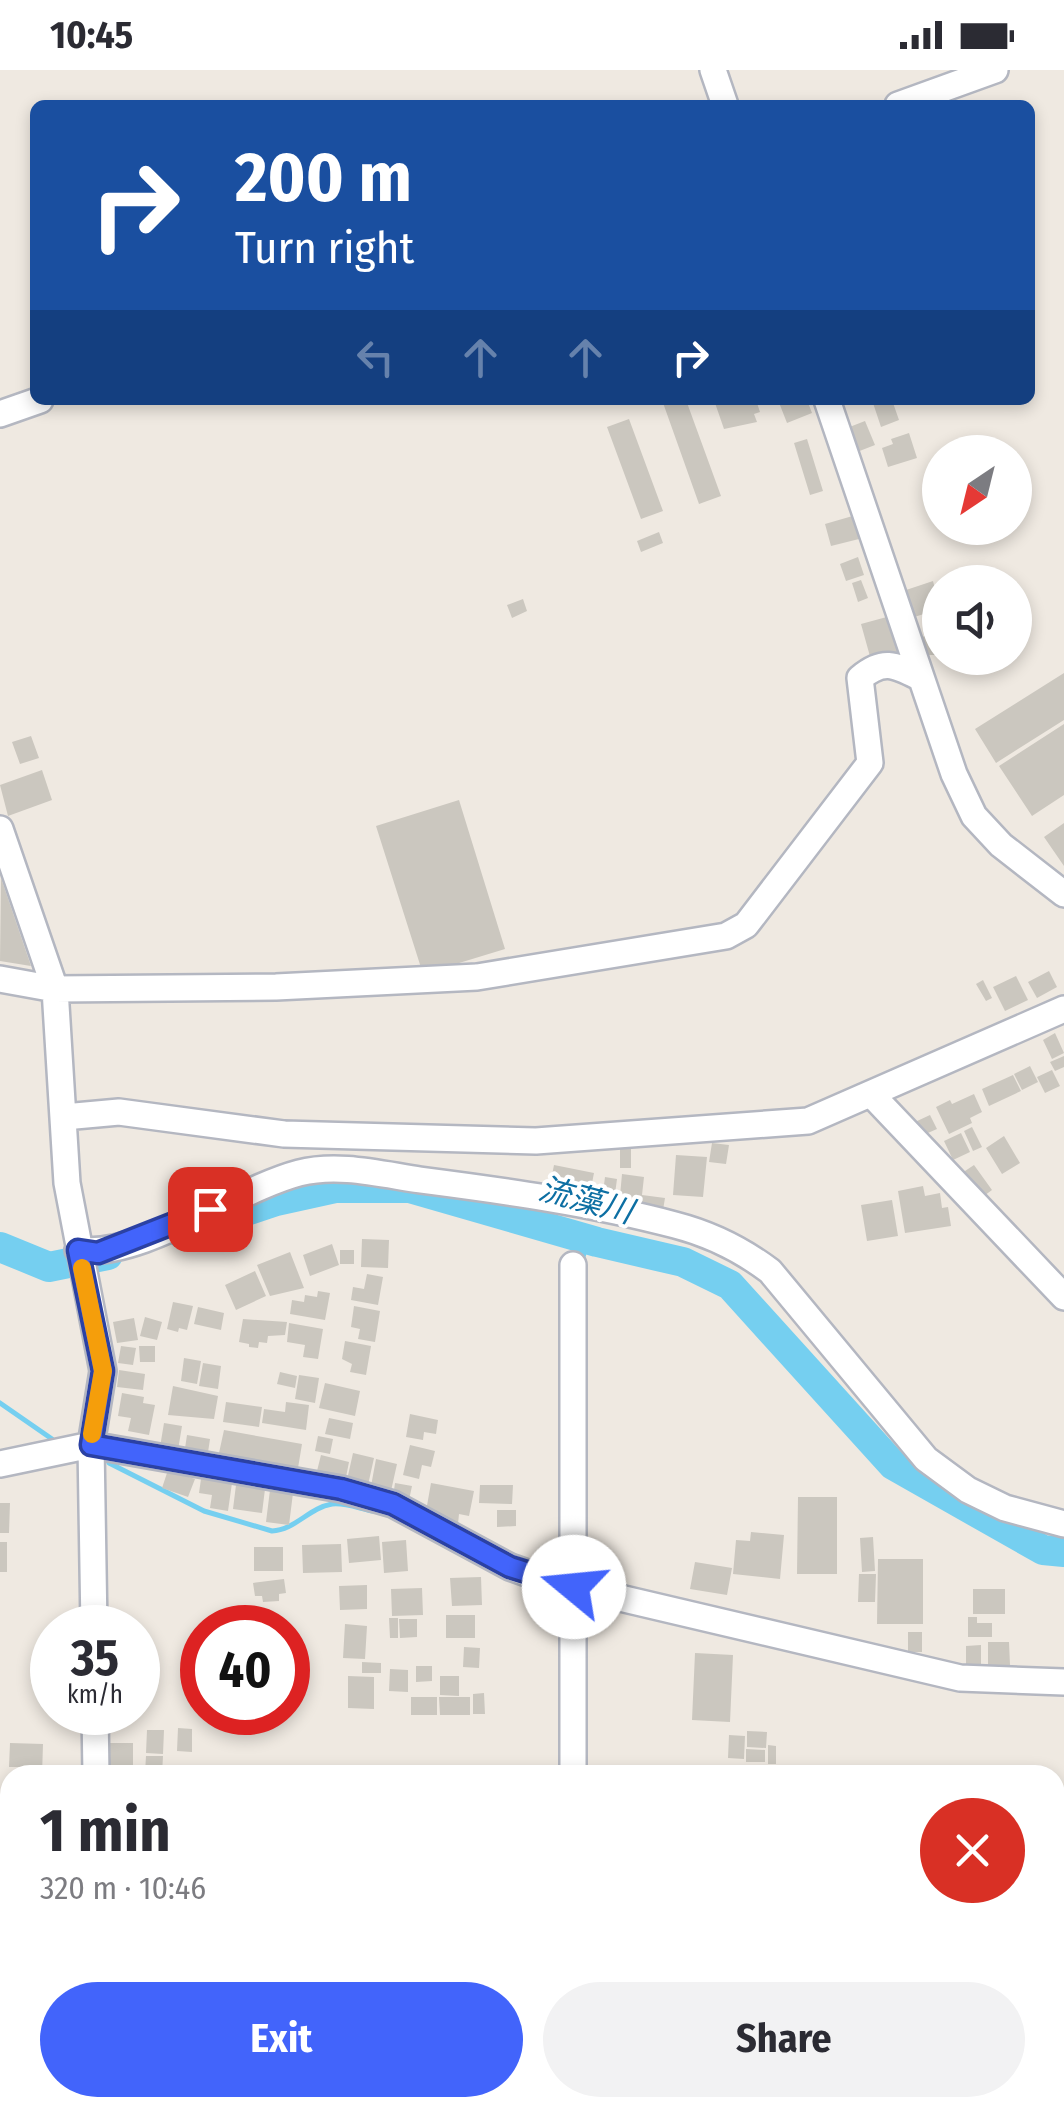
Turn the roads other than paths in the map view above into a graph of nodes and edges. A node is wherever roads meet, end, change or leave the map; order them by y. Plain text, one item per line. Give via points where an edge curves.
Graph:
1 (713, 70) edge
2 (995, 70) edge
3 (724, 100) edge
4 (912, 100) edge
5 (30, 404) edge
6 (829, 405) edge
7 (0, 414) edge
8 (921, 678) junction
9 (0, 829) edge
10 (1064, 894) edge
11 (0, 979) edge
12 (55, 990) junction
13 (1064, 1010) edge
14 (870, 1094) junction
15 (64, 1116) junction
16 (78, 1251) junction
17 (573, 1265) dead end
18 (1064, 1297) edge
19 (91, 1445) junction
20 (0, 1464) edge
21 (1064, 1524) edge
22 (573, 1597) junction
23 (94, 1605) edge
24 (1064, 1682) edge
25 (95, 1735) edge
26 (96, 1765) edge
27 (573, 1765) edge

1 - 3 street
2 - 4 street
5 - 7 street
6 - 8 street
8 - 10 street via 974,816
8 - 12 street via 894,665 874,666 860,678 870,763 746,926 726,936 477,977
9 - 12 street
11 - 12 street
12 - 15 street
13 - 14 street
14 - 15 street via 816,1118 536,1141 284,1134 119,1112
14 - 18 street
15 - 16 street
16 - 19 street via 103,1371
16 - 21 street via 98,1253 270,1182 334,1168 518,1193 676,1225 716,1239 770,1272 926,1459 1005,1508
17 - 22 street
19 - 20 street
19 - 22 street via 393,1504
19 - 23 street
22 - 24 street via 960,1678
22 - 27 street
25 - 26 street

